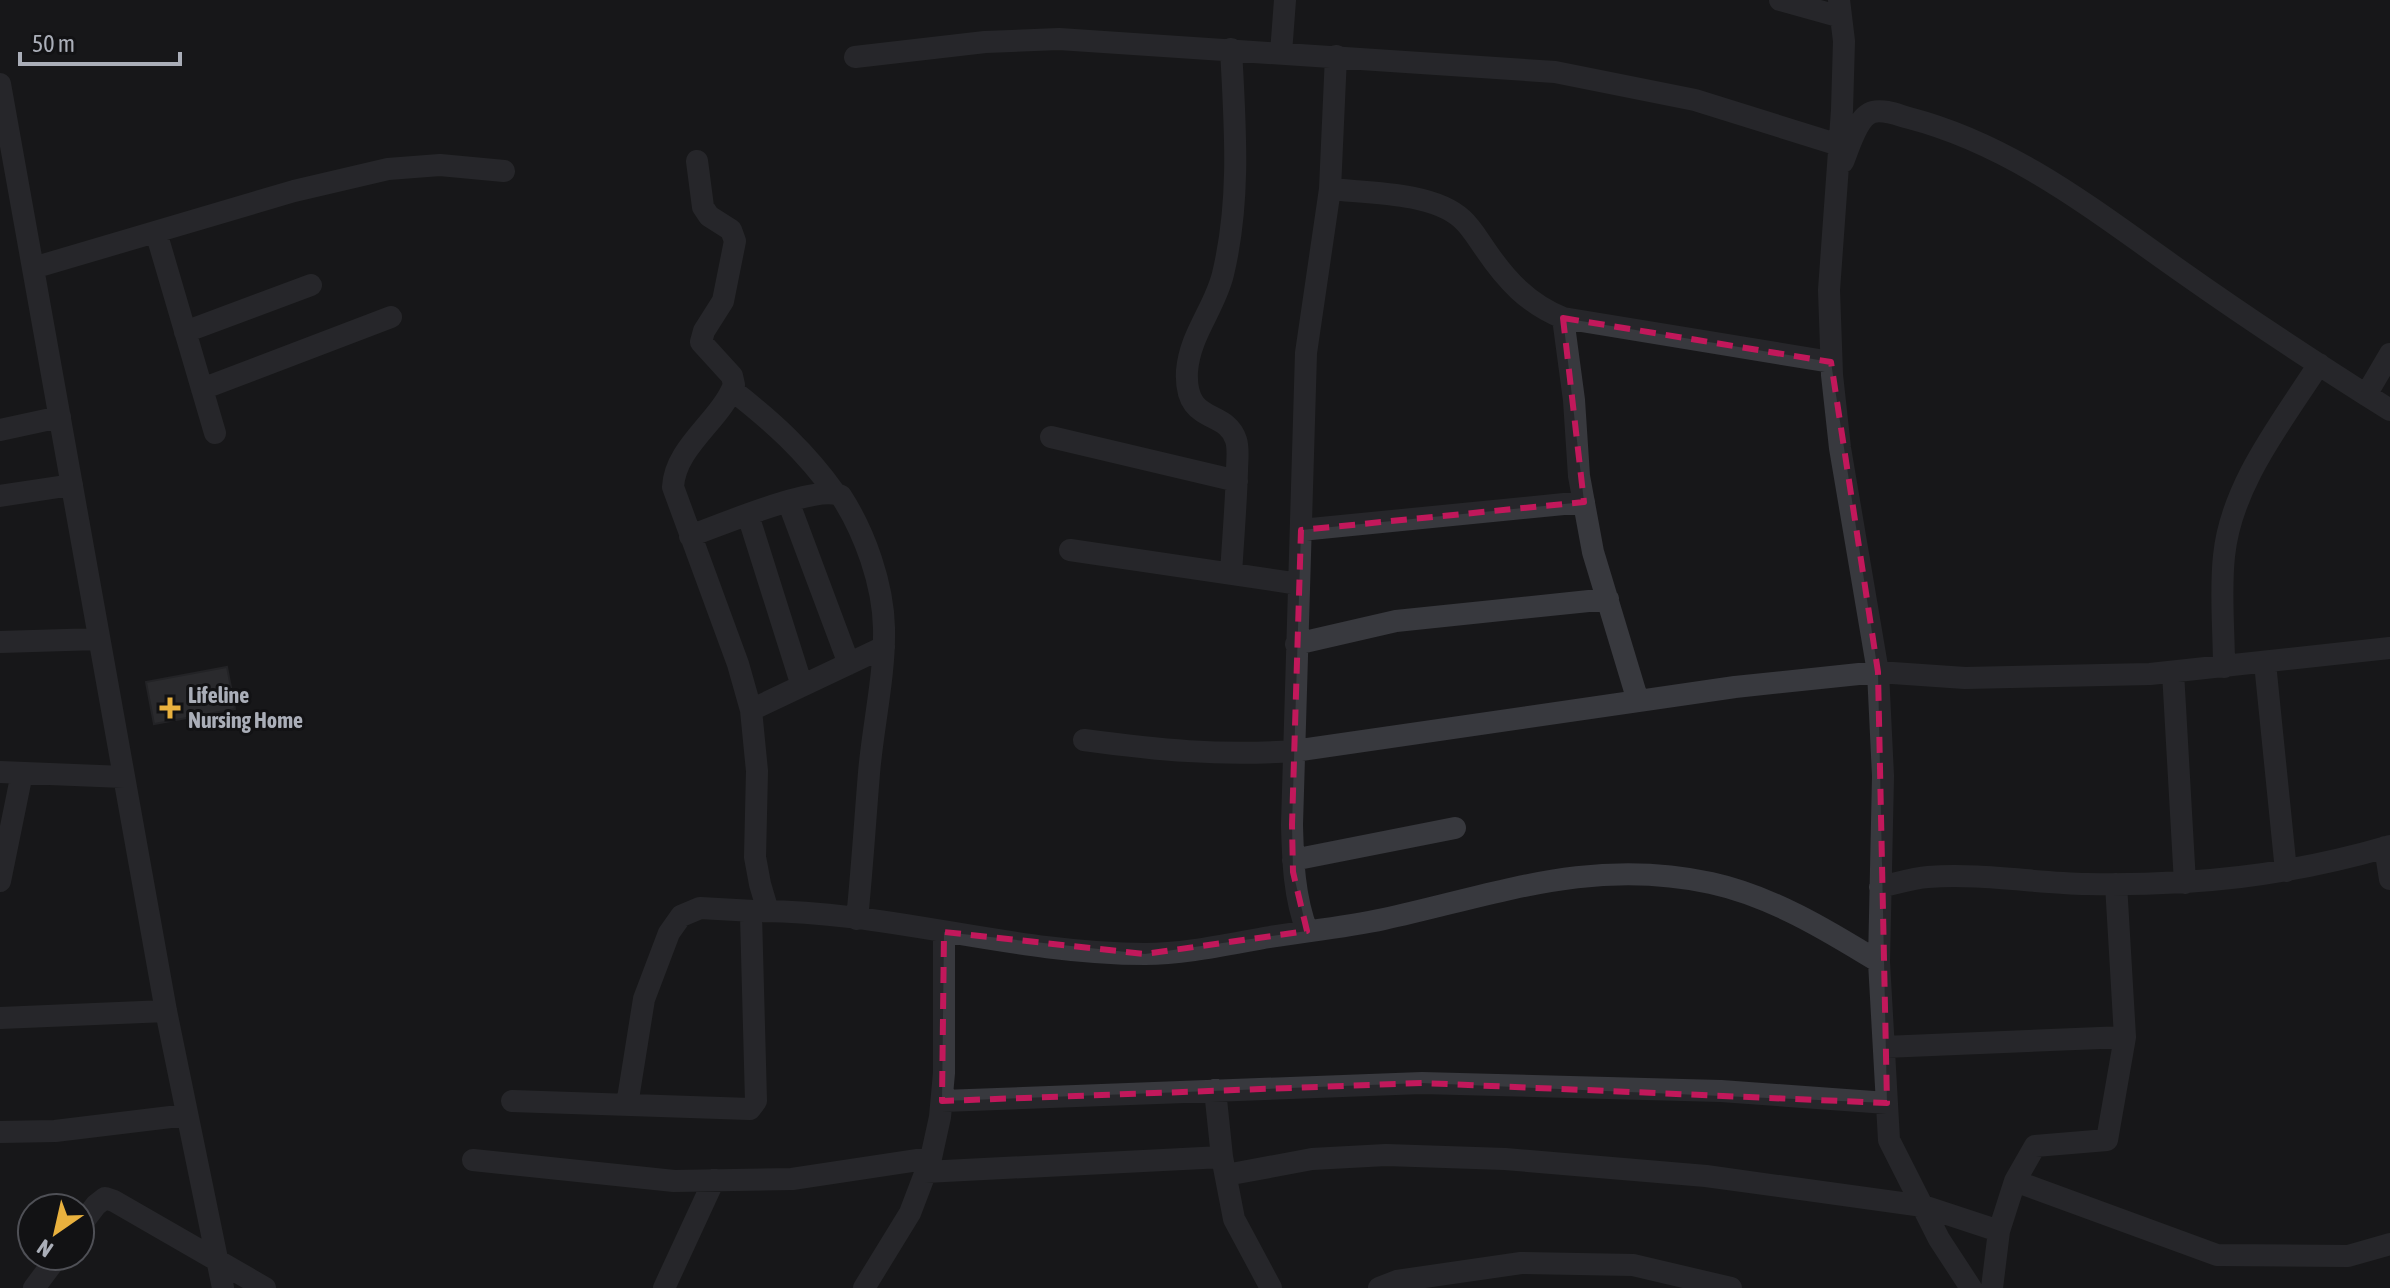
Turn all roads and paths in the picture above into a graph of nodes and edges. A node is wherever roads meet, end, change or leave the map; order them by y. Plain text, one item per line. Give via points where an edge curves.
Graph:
1 (1285, 0) edge
2 (1780, 0) edge
3 (1840, 8) edge
4 (1231, 49) junction
5 (1281, 53) junction
6 (1336, 56) junction
7 (855, 57) dead end
8 (0, 84) edge
9 (1839, 145) junction
10 (697, 161) dead end
11 (504, 171) dead end
12 (1835, 178) junction
13 (8, 179) edge
14 (1330, 189) junction
15 (156, 232) junction
16 (33, 268) junction
17 (311, 285) dead end
18 (391, 317) dead end
19 (1563, 318) junction
20 (185, 332) junction
21 (2390, 354) edge
22 (1831, 362) junction
23 (2319, 364) junction
24 (202, 389) junction
25 (732, 390) junction
26 (2366, 395) junction
27 (2390, 410) edge
28 (60, 417) junction
29 (0, 430) edge
30 (215, 433) dead end
31 (1051, 437) dead end
32 (1237, 481) junction
33 (72, 485) junction
34 (835, 493) junction
35 (0, 496) edge
36 (788, 501) junction
37 (1584, 502) junction
38 (748, 515) junction
39 (1301, 530) junction
40 (690, 536) junction
41 (1070, 550) dead end
42 (1231, 574) junction
43 (1299, 584) junction
44 (1608, 599) junction
45 (99, 639) junction
46 (0, 642) edge
47 (1296, 644) junction
48 (884, 647) junction
49 (2390, 648) edge
50 (2265, 663) junction
51 (849, 664) junction
52 (2224, 667) junction
53 (1878, 672) junction
54 (2173, 672) junction
55 (802, 686) junction
56 (1638, 701) junction
57 (751, 710) junction
58 (1084, 740) dead end
59 (1294, 751) junction
60 (11, 772) edge
61 (124, 777) junction
62 (1455, 828) dead end
63 (2387, 847) edge
64 (1293, 860) junction
65 (2286, 871) junction
66 (2390, 879) edge
67 (0, 881) edge
68 (2185, 883) junction
69 (2116, 884) junction
70 (1880, 887) junction
71 (761, 911) junction
72 (857, 919) junction
73 (1307, 931) junction
74 (944, 932) junction
75 (1879, 962) junction
76 (166, 1011) junction
77 (0, 1018) edge
78 (2125, 1037) junction
79 (1884, 1047) junction
80 (1215, 1090) junction
81 (512, 1101) dead end
82 (942, 1101) junction
83 (1887, 1103) junction
84 (627, 1105) junction
85 (187, 1115) junction
86 (0, 1132) edge
87 (473, 1160) dead end
88 (928, 1165) junction
89 (1224, 1166) junction
90 (714, 1180) junction
91 (2015, 1181) junction
92 (96, 1205) edge
93 (1923, 1206) junction
94 (1999, 1231) junction
95 (2390, 1244) edge
96 (217, 1260) junction
97 (223, 1288) edge
98 (265, 1288) edge
99 (664, 1288) edge
100 (864, 1288) edge
101 (1271, 1288) edge
102 (1379, 1288) edge
103 (1731, 1288) edge
104 (1971, 1288) edge
105 (1992, 1288) edge

1 - 5 street
2 - 3 street
3 - 9 street via 1844,41
4 - 5 street
4 - 7 street via 1059,39
4 - 32 street via 1234,215 1222,279 1200,324 1187,379 1191,402 1236,439
5 - 6 street
6 - 9 street via 1555,72 1695,100
6 - 14 street
8 - 13 street
9 - 12 street
10 - 25 street via 703,207 735,236 723,301 701,342 732,376
11 - 15 street via 440,165 388,169
12 - 22 street
12 - 23 street via 1869,112 1928,123 1982,143 2091,206
13 - 16 street
14 - 19 street via 1409,197 1444,207 1463,219 1516,289
14 - 39 street via 1306,353
15 - 16 street
15 - 20 street
16 - 28 street
17 - 20 street
18 - 24 street
19 - 22 street
19 - 37 street
20 - 24 street
21 - 26 street
22 - 53 street
23 - 26 street
23 - 52 street via 2264,449 2238,502 2224,554
24 - 30 street
25 - 34 street via 785,432
25 - 40 street via 673,478
26 - 27 street
28 - 29 street
28 - 33 street
31 - 32 street
32 - 42 street
33 - 35 street
33 - 45 street
34 - 36 street
34 - 48 street via 865,543 878,588
36 - 38 street
36 - 51 street
37 - 39 street
37 - 44 street
38 - 40 street
38 - 55 street
39 - 43 street
40 - 57 street
41 - 42 street
42 - 43 street
43 - 47 street
44 - 47 street via 1396,621
44 - 56 street
45 - 46 street
45 - 61 street
47 - 59 street
48 - 51 street
48 - 72 street
49 - 50 street
50 - 52 street
50 - 65 street
51 - 55 street
52 - 54 street
53 - 54 street via 1965,678
53 - 56 street
53 - 70 street via 1883,776
54 - 68 street
55 - 57 street
56 - 59 street
57 - 71 street
58 - 59 street via 1223,754
59 - 64 street
60 - 61 street
60 - 67 street
61 - 76 street
62 - 64 street
63 - 65 street
63 - 66 street
64 - 73 street via 1298,908
65 - 68 street
68 - 69 street
69 - 70 street via 1925,877
69 - 78 street
70 - 75 street
71 - 72 street
71 - 84 street via 700,908 681,916 669,933 644,999
71 - 84 street via 751,915 754,1106
72 - 74 street
73 - 74 street via 1145,954
73 - 75 street via 1568,877 1655,873 1753,896 1829,931
74 - 82 street
75 - 79 street
76 - 77 street
76 - 85 street
78 - 79 street
78 - 91 street via 2107,1140 2035,1146
79 - 83 street
80 - 82 street
80 - 83 street via 1422,1083 1721,1091
80 - 89 street
81 - 84 street
82 - 88 street
83 - 93 street via 1889,1140
85 - 86 street
85 - 96 street
87 - 90 street via 674,1181
88 - 89 street
88 - 90 street via 792,1179
88 - 100 street via 910,1213
89 - 93 street via 1371,1155 1505,1159 1706,1176
89 - 101 street via 1234,1219
90 - 99 street
91 - 94 street
91 - 95 street via 2217,1255 2348,1256
92 - 96 street via 105,1198
93 - 94 street
93 - 104 street
94 - 105 street
96 - 97 street
96 - 98 street
102 - 103 street via 1521,1263 1633,1265

